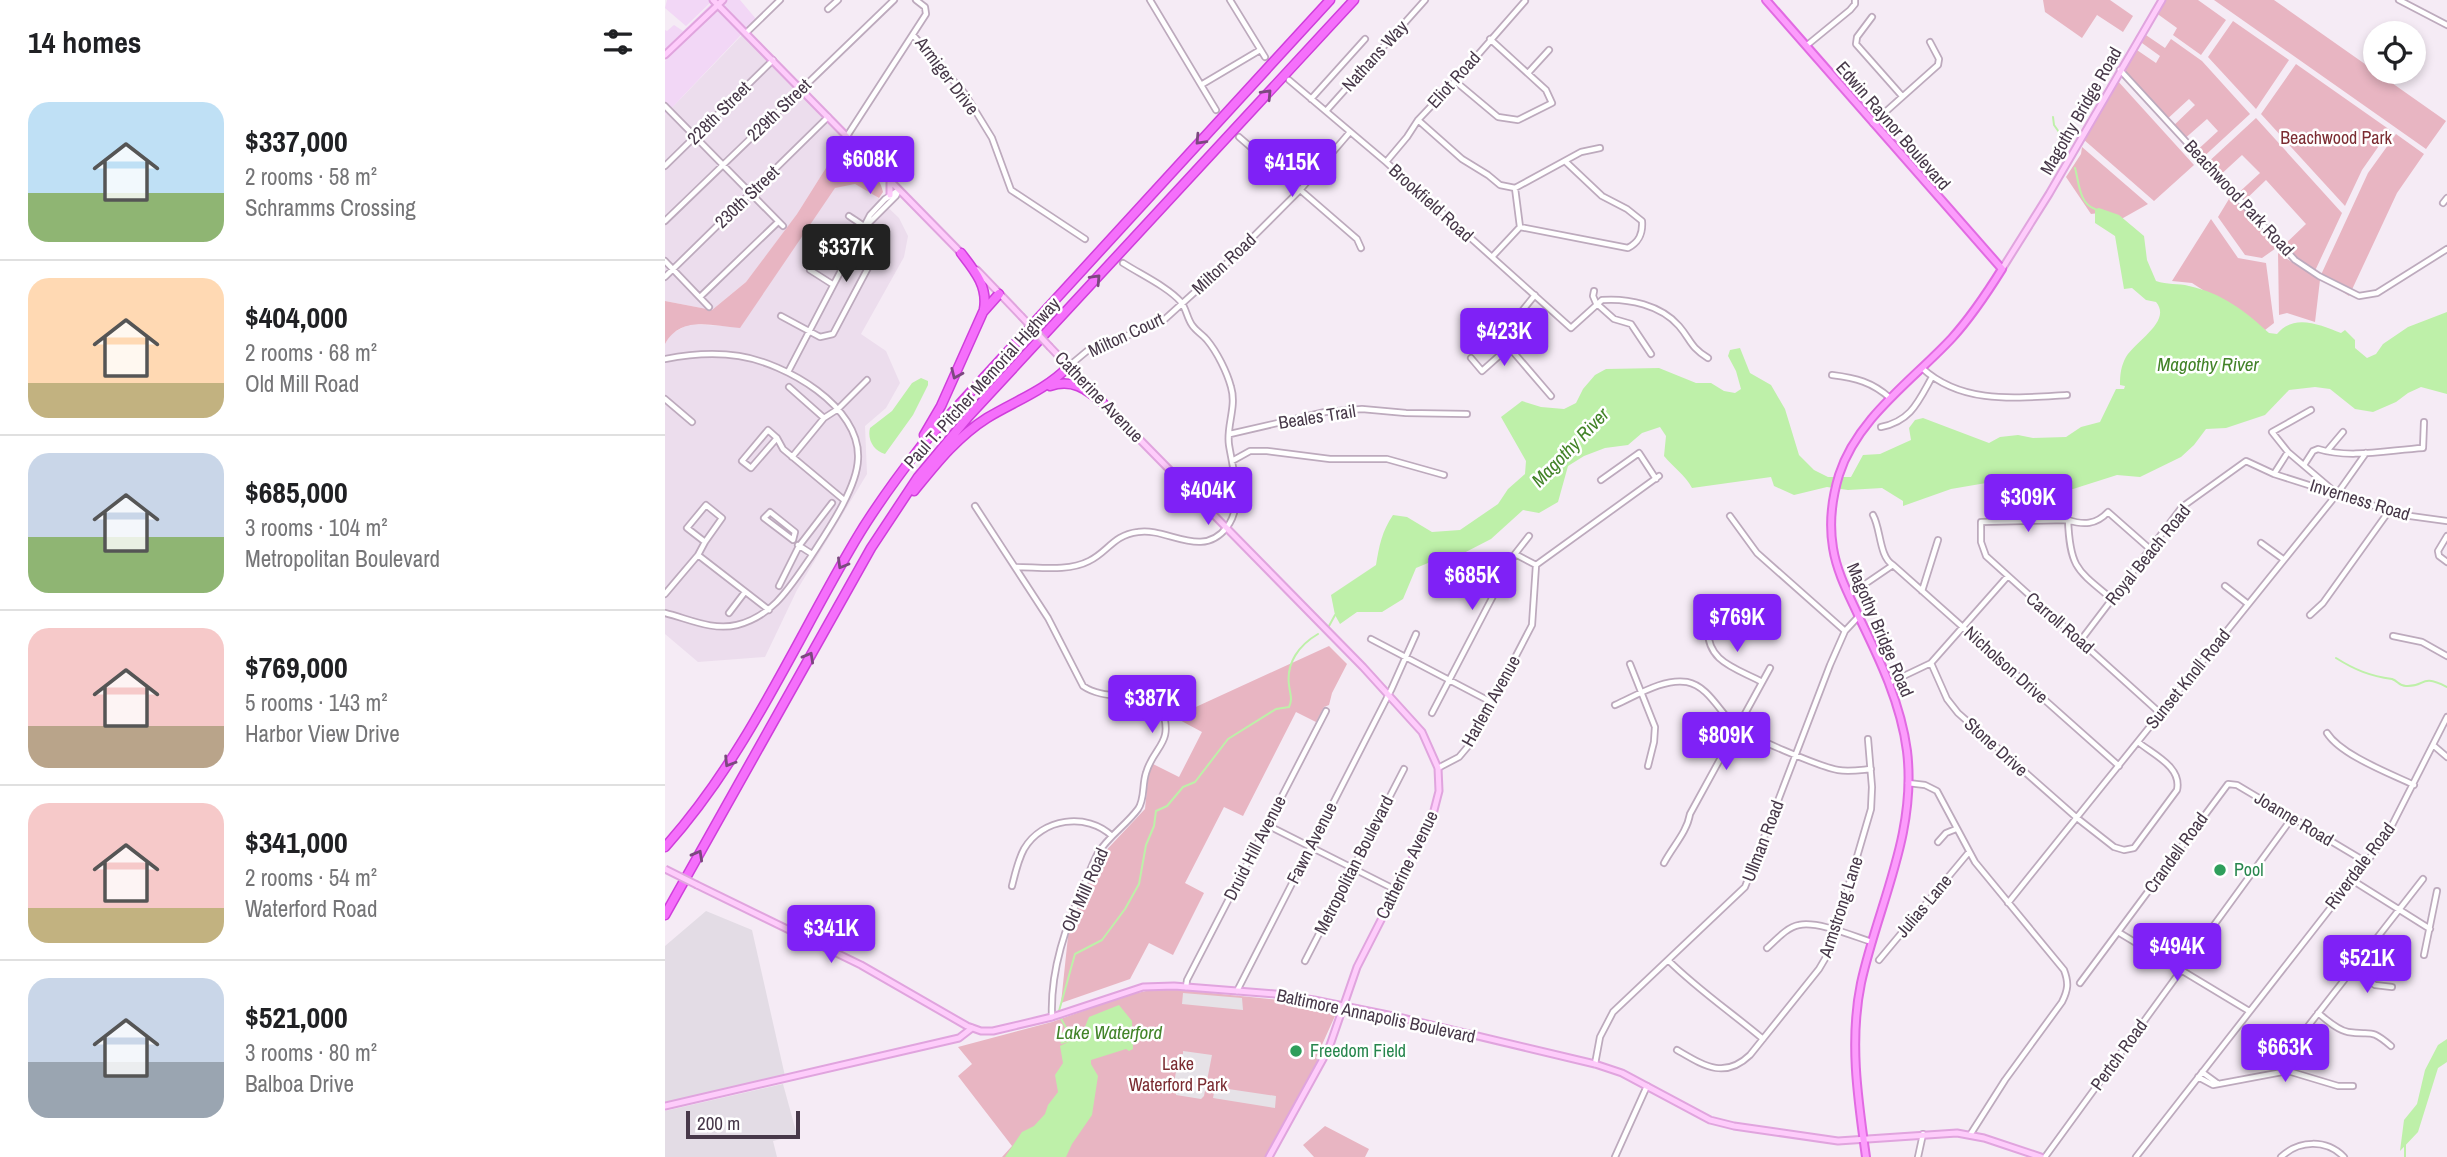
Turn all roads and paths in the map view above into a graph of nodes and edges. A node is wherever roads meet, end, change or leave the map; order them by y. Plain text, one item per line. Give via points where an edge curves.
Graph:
1 (723, 0) edge
2 (780, 0) edge
3 (838, 0) edge
4 (894, 0) edge
5 (916, 0) edge
6 (1150, 0) edge
7 (1230, 0) edge
8 (1330, 0) edge
9 (1354, 0) edge
10 (1425, 0) edge
11 (1766, 0) edge
12 (1854, 0) edge
13 (2162, 0) edge
14 (2399, 0) edge
15 (1525, 1) edge
16 (716, 3) edge
17 (828, 9) dead end
18 (1872, 17) dead end
19 (2447, 25) edge
20 (746, 33) junction
21 (913, 35) junction
22 (1365, 39) dead end
23 (1490, 39) junction
24 (1930, 42) dead end
25 (1805, 47) junction
26 (1260, 50) junction
27 (1549, 50) dead end
28 (665, 55) edge
29 (1265, 57) dead end
30 (773, 60) junction
31 (2120, 70) junction
32 (1528, 73) junction
33 (1289, 80) dead end
34 (1455, 81) junction
35 (1201, 85) junction
36 (801, 90) junction
37 (1902, 96) junction
38 (1311, 99) junction
39 (665, 106) edge
40 (1216, 110) dead end
41 (1326, 111) junction
42 (828, 116) junction
43 (1418, 120) junction
44 (1873, 123) junction
45 (1350, 132) junction
46 (696, 136) junction
47 (847, 136) junction
48 (1239, 137) dead end
49 (1600, 148) dead end
50 (1386, 162) junction
51 (1566, 162) junction
52 (723, 165) junction
53 (665, 166) edge
54 (889, 180) junction
55 (1515, 188) junction
56 (899, 190) junction
57 (1301, 190) junction
58 (751, 193) junction
59 (890, 195) junction
60 (849, 216) dead end
61 (665, 221) edge
62 (778, 222) junction
63 (783, 226) dead end
64 (865, 227) junction
65 (1520, 228) junction
66 (1085, 239) dead end
67 (1361, 248) dead end
68 (2447, 249) edge
69 (961, 253) junction
70 (1492, 257) junction
71 (665, 261) edge
72 (1123, 263) dead end
73 (2001, 269) junction
74 (673, 270) junction
75 (810, 270) dead end
76 (665, 277) edge
77 (832, 284) junction
78 (1594, 291) dead end
79 (999, 293) junction
80 (1535, 295) junction
81 (700, 297) junction
82 (1182, 303) junction
83 (1596, 303) junction
84 (709, 307) dead end
85 (983, 312) junction
86 (781, 316) dead end
87 (809, 331) junction
88 (1509, 347) junction
89 (1651, 354) dead end
90 (1471, 358) dead end
91 (1708, 358) dead end
92 (665, 359) edge
93 (1069, 366) junction
94 (1922, 368) junction
95 (788, 372) junction
96 (1832, 375) dead end
97 (1932, 377) junction
98 (867, 380) dead end
99 (789, 387) dead end
100 (1035, 392) junction
101 (2067, 395) dead end
102 (1551, 396) dead end
103 (665, 399) edge
104 (1891, 399) junction
105 (1103, 403) junction
106 (838, 410) junction
107 (2311, 410) dead end
108 (1467, 414) dead end
109 (824, 418) junction
110 (692, 422) dead end
111 (2424, 422) dead end
112 (1881, 427) dead end
113 (2343, 432) dead end
114 (1229, 434) junction
115 (777, 438) junction
116 (2288, 452) junction
117 (2326, 452) junction
118 (2366, 453) junction
119 (792, 457) junction
120 (1232, 461) junction
121 (2304, 465) junction
122 (2274, 474) junction
123 (1444, 475) dead end
124 (1601, 480) dead end
125 (886, 493) junction
126 (2337, 494) junction
127 (844, 500) junction
128 (832, 503) dead end
129 (975, 506) dead end
130 (2389, 511) junction
131 (1873, 515) dead end
132 (891, 516) junction
133 (1730, 516) dead end
134 (2067, 520) junction
135 (2447, 521) edge
136 (1227, 528) junction
137 (1529, 536) dead end
138 (2447, 536) edge
139 (793, 540) junction
140 (1938, 540) dead end
141 (705, 542) junction
142 (2261, 543) dead end
143 (799, 546) junction
144 (2150, 549) junction
145 (812, 554) junction
146 (1515, 554) junction
147 (698, 555) junction
148 (2283, 559) junction
149 (2447, 562) edge
150 (1536, 565) junction
151 (1893, 565) junction
152 (1015, 567) junction
153 (2007, 577) junction
154 (779, 586) dead end
155 (2225, 586) dead end
156 (1922, 591) junction
157 (745, 592) junction
158 (665, 594) edge
159 (1848, 596) junction
160 (2112, 599) junction
161 (2248, 604) junction
162 (769, 610) junction
163 (665, 613) edge
164 (729, 613) dead end
165 (2310, 615) dead end
166 (1859, 617) junction
167 (1708, 627) dead end
168 (1964, 627) junction
169 (1845, 631) junction
170 (1416, 634) dead end
171 (2393, 636) dead end
172 (1371, 639) dead end
173 (2081, 640) junction
174 (2447, 656) edge
175 (1407, 658) junction
176 (1931, 663) junction
177 (1630, 664) dead end
178 (1770, 668) dead end
179 (1450, 681) junction
180 (1762, 682) junction
181 (1889, 683) junction
182 (1641, 694) junction
183 (1388, 695) junction
184 (1493, 703) junction
185 (1615, 705) dead end
186 (1326, 711) dead end
187 (1432, 713) dead end
188 (2161, 713) junction
189 (2447, 717) edge
190 (1736, 727) junction
191 (2327, 733) dead end
192 (1868, 738) dead end
193 (2138, 743) junction
194 (2433, 745) junction
195 (1796, 754) junction
196 (2447, 757) edge
197 (1648, 766) dead end
198 (2119, 766) junction
199 (1438, 768) junction
200 (1404, 769) dead end
201 (1871, 769) junction
202 (1908, 783) junction
203 (2414, 785) junction
204 (2222, 791) joint
205 (2077, 818) junction
206 (2292, 818) junction
207 (1267, 825) junction
208 (1956, 829) junction
209 (1112, 836) junction
210 (1938, 842) dead end
211 (665, 847) edge
212 (1310, 847) junction
213 (1969, 852) junction
214 (2366, 862) junction
215 (1664, 863) dead end
216 (665, 869) edge
217 (1353, 869) junction
218 (2423, 879) dead end
219 (2352, 880) junction
220 (1011, 886) dead end
221 (1396, 890) junction
222 (2437, 891) dead end
223 (2008, 904) junction
224 (2399, 909) junction
225 (665, 915) edge
226 (2430, 929) junction
227 (1837, 931) junction
228 (2118, 932) junction
229 (1873, 942) junction
230 (1767, 948) dead end
231 (2424, 955) dead end
232 (1668, 960) junction
233 (1879, 960) dead end
234 (1305, 961) dead end
235 (2353, 970) junction
236 (2181, 971) junction
237 (2080, 983) dead end
238 (1186, 987) junction
239 (2392, 987) dead end
240 (1237, 990) junction
241 (1344, 1006) junction
242 (2249, 1011) junction
243 (2318, 1013) junction
244 (1052, 1017) junction
245 (972, 1028) junction
246 (1763, 1039) junction
247 (2391, 1046) dead end
248 (1677, 1050) dead end
249 (1595, 1064) junction
250 (2288, 1071) junction
251 (2201, 1073) junction
252 (1647, 1086) junction
253 (2353, 1086) dead end
254 (665, 1105) edge
255 (1923, 1133) junction
256 (1970, 1135) junction
257 (1864, 1139) junction
258 (1269, 1157) edge
259 (1615, 1157) edge
260 (1866, 1157) edge
261 (1918, 1157) edge
262 (2043, 1157) edge
263 (2136, 1157) edge
264 (2281, 1157) edge
265 (2344, 1157) edge

1 - 16 main road
2 - 20 street
3 - 17 street
4 - 36 street, 229th Street
5 - 21 street, Armiger Drive via 927,12
6 - 35 street
7 - 26 street
8 -> 125 highway, Paul T. Pitcher Memorial Highway via 957,404
132 -> 9 highway, Paul T. Pitcher Memorial Highway via 969,416
10 - 41 street, Nathans Way
11 - 25 main road, Edwin Raynor Boulevard
12 - 25 street via 1850,10
13 - 31 main road, Magothy Bridge Road
14 - 19 street
15 - 23 street, Eliot Road
16 - 20 main road, Catherine Avenue
16 - 28 main road
18 - 37 street via 1856,44
20 - 30 main road, Catherine Avenue
21 - 47 street
21 - 66 street, Armiger Drive via 965,94 992,138 1011,190
22 - 38 street
23 - 32 street
23 - 34 street, Eliot Road
24 - 37 street via 1938,65
25 - 44 main road, Edwin Raynor Boulevard
26 - 29 street
26 - 35 street
27 - 32 street
30 - 36 main road, Catherine Avenue
30 - 46 street, 228th Street
31 - 68 street, Beachwood Park Road via 2295,260 2319,276 2366,297
31 - 73 main road, Magothy Bridge Road
32 - 34 street via 1552,103 1518,120 1498,117
33 - 38 street, Brookfield Road
34 - 43 street, Eliot Road
35 - 40 street
36 - 42 main road, Catherine Avenue
36 - 52 street, 229th Street
37 - 44 street
38 - 41 street, Brookfield Road
39 - 46 street
41 - 45 street, Brookfield Road
42 - 47 main road, Catherine Avenue
42 - 58 street, 230th Street
43 - 50 street, Eliot Road
43 - 55 street via 1462,159 1500,185
44 - 73 main road, Edwin Raynor Boulevard
45 - 50 street, Brookfield Road
45 - 57 street, Milton Road
46 - 52 street
46 - 53 street, 228th Street
47 - 54 main road, Catherine Avenue
48 - 57 street
49 - 51 street via 1581,152
50 - 70 street, Brookfield Road
51 - 55 street
51 - 65 street via 1602,196 1642,220 1636,244 1628,248
52 - 58 street
52 - 61 street, 229th Street
54 - 56 main road, Catherine Avenue
54 - 59 main road
55 - 65 street
56 - 59 street
56 - 64 street
56 - 69 main road, Catherine Avenue
57 - 67 street via 1357,239
57 - 82 street, Milton Road
58 - 62 street
58 - 74 street, 230th Street
59 - 64 street
60 - 64 street
62 - 63 street
62 - 81 street
64 - 77 street
64 - 87 street via 878,239 879,247 839,326 827,337
65 - 70 street
69 - 79 main road, Catherine Avenue
69 - 85 highway via 982,284
70 - 80 street, Brookfield Road
71 - 74 street
72 - 82 street
73 - 94 main road, Magothy Bridge Road via 1954,336
74 - 76 street, 230th Street
74 - 81 street
75 - 77 street
77 - 87 street
78 - 83 street
79 - 85 highway
79 - 93 main road, Catherine Avenue, bridge
80 - 83 street, Brookfield Road via 1571,328
80 - 88 street via 1509,327
81 - 84 street
82 - 93 street, Milton Court via 1165,319 1097,346
82 - 114 street via 1194,327 1216,353 1231,387 1234,407
83 - 89 street via 1614,319 1631,324
83 - 91 street via 1608,299 1647,305 1678,324 1693,349
85 -> 125 highway via 934,420
86 - 87 street
87 - 95 street
88 - 90 street via 1482,371
88 - 102 street
92 - 95 street via 709,353 754,359
93 - 100 highway
93 - 105 main road, Catherine Avenue
94 - 97 street
94 - 104 main road, Magothy Bridge Road
95 - 106 street
96 - 104 street via 1876,386
97 - 101 street via 1989,398
97 - 112 street via 1905,418
98 - 106 street
99 - 109 street
100 - 105 highway via 1070,383
100 - 132 highway via 972,428
103 - 110 street
104 - 159 main road, Magothy Bridge Road via 1848,454 1832,507 1833,549
105 - 136 main road, Catherine Avenue
106 - 109 street
106 - 127 street via 849,423 859,456 857,473
107 - 116 street via 2272,432
108 - 114 street, Beales Trail via 1362,409 1325,412
109 - 119 street
111 - 118 street via 2423,448
113 - 117 street
114 - 120 street
115 - 115 street via 751,468 742,461 768,430
115 - 119 street
116 - 121 street
116 - 122 street
117 - 118 street
117 - 121 street via 2316,449
118 - 126 street, Sunset Knoll Road
119 - 127 street
120 - 123 street via 1250,451 1267,451 1347,461 1387,459
120 - 136 street via 1235,512
121 - 126 street
122 - 126 street, Inverness Road
122 - 144 street, Royal Beach Road via 2246,461 2182,507
124 - 150 street via 1639,453 1658,477
125 -> 211 highway, Paul T. Pitcher Memorial Highway via 728,764
126 - 130 street, Inverness Road
126 - 148 street, Sunset Knoll Road
127 - 145 street
128 - 143 street
129 - 152 street, Old Mill Road
130 - 135 street, Inverness Road
130 - 165 street
131 - 151 street via 1885,558
225 -> 132 highway, Paul T. Pitcher Memorial Highway
133 - 169 street via 1757,552
134 - 144 street via 2091,524 2108,512
134 - 153 street, Carroll Road via 1980,522 1986,556
134 - 160 street via 2071,556 2079,571
136 - 152 street via 1201,542 1140,531 1122,536 1085,563
136 - 183 main road, Catherine Avenue
137 - 146 street
138 - 149 street via 2438,551
139 - 139 street via 795,532 771,512 764,518
139 - 143 street
140 - 156 street
141 - 141 street via 722,518 706,505 687,528
141 - 147 street
142 - 148 street
143 - 145 street
143 - 154 street
144 - 160 street, Royal Beach Road
145 - 162 street via 785,596
146 - 150 street
146 - 179 street
147 - 157 street
147 - 158 street
148 - 161 street, Sunset Knoll Road
150 - 184 street, Harlem Avenue via 1532,625
151 - 156 street, Nicholson Drive
151 - 159 street
152 - 209 street, Old Mill Road via 1083,686 1145,698 1162,709 1166,733 1146,774 1140,806
153 - 168 street
153 - 173 street, Carroll Road
155 - 161 street
156 - 168 street, Nicholson Drive
157 - 162 street
157 - 164 street
159 - 166 main road, Magothy Bridge Road
160 - 173 street, Royal Beach Road
161 - 188 street, Sunset Knoll Road
162 - 163 street via 747,622 721,627
166 - 169 street, Ullman Road
166 - 181 main road, Magothy Bridge Road
167 - 180 street via 1707,640 1714,654
168 - 176 street
168 - 198 street, Nicholson Drive
169 - 195 street, Ullman Road
170 - 175 street, Fawn Avenue
171 - 174 street via 2422,642
172 - 175 street
173 - 188 street, Carroll Road
175 - 179 street
175 - 183 street, Fawn Avenue
176 - 181 street
176 - 205 street, Stone Drive via 1958,713
177 - 182 street
178 - 180 street
179 - 184 street
179 - 187 street
180 - 190 street
181 - 202 main road, Magothy Bridge Road via 1902,723
182 - 185 street
182 - 190 street via 1671,681 1688,682 1705,691
182 - 197 street via 1655,727
183 - 199 main road, Catherine Avenue via 1422,732
183 - 212 street, Fawn Avenue
184 - 199 street, Harlem Avenue via 1459,757
186 - 207 street, Druid Hill Avenue
188 - 193 street, Sunset Knoll Road
189 - 194 street, Riverdale Road
190 - 195 street
190 - 215 street via 1687,828
191 - 203 street via 2353,754
192 - 201 street, Armstrong Lane
193 - 198 street, Sunset Knoll Road
193 - 205 street, Stone Drive via 2169,765 2178,782 2134,848 2114,847
194 - 196 street
194 - 203 street, Riverdale Road
195 - 201 street via 1837,769
195 - 232 street, Ullman Road via 1745,887
198 - 205 street, Sunset Knoll Road
199 - 221 main road, Catherine Avenue via 1433,815
200 - 217 street, Metropolitan Boulevard
201 - 227 street, Armstrong Lane via 1871,809
202 - 208 street via 1937,791
202 - 229 main road, Magothy Bridge Road via 1905,830
203 - 214 street, Riverdale Road via 2388,834
204 - 206 street, Joanne Road via 2237,785
204 - 228 street, Crandell Road
205 - 223 street, Sunset Knoll Road
206 - 214 street, Joanne Road
206 - 236 street, Pertch Road
207 - 212 street
207 - 238 street, Druid Hill Avenue
208 - 210 street
208 - 213 street
209 - 220 street via 1084,821 1046,828 1024,849
209 - 244 street, Old Mill Road via 1098,853 1069,919 1057,961
212 - 217 street
212 - 240 street, Fawn Avenue
213 - 223 street
213 - 233 street, Julias Lane
214 - 219 street, Riverdale Road
216 - 245 main road, bridge via 861,965
217 - 221 street
217 - 234 street, Metropolitan Boulevard
218 - 224 street
219 - 224 street
219 - 242 street, Riverdale Road
221 - 241 main road, Catherine Avenue via 1357,967
222 - 226 street
223 - 256 street via 2064,970 2068,990
224 - 226 street
224 - 235 street
226 - 231 street
227 - 229 street
227 - 230 street via 1799,925
227 - 246 street, Armstrong Lane via 1819,969
228 - 236 street
228 - 237 street, Crandell Road
229 - 257 main road, Magothy Bridge Road via 1861,986 1855,1043
232 - 246 street
232 - 249 street, Ullman Road via 1613,1012 1603,1028
235 - 239 street via 2375,985
235 - 243 street
236 - 242 street
236 - 262 street, Pertch Road
238 - 240 main road, Baltimore Annapolis Boulevard
238 - 244 main road, Baltimore Annapolis Boulevard via 1143,987
240 - 241 main road, Baltimore Annapolis Boulevard
241 - 249 main road, Baltimore Annapolis Boulevard
241 - 258 main road, Catherine Avenue via 1332,1041
242 - 251 street, Riverdale Road
243 - 247 street via 2339,1028 2370,1032
243 - 250 street via 2291,1048
244 - 245 main road, Baltimore Annapolis Boulevard via 993,1031
245 - 254 main road, Baltimore Annapolis Boulevard via 960,1038
246 - 248 street, Armstrong Lane via 1745,1059 1725,1068 1709,1067
249 - 252 main road, Baltimore Annapolis Boulevard
250 - 251 street via 2213,1085
250 - 253 street
251 - 263 street, Riverdale Road
252 - 257 main road, Baltimore Annapolis Boulevard via 1710,1120 1734,1126 1817,1139
252 - 259 street
255 - 256 main road, Baltimore Annapolis Boulevard
255 - 257 main road, Baltimore Annapolis Boulevard
255 - 261 street
256 - 262 main road, Baltimore Annapolis Boulevard
257 - 260 main road, Magothy Bridge Road
264 - 265 street via 2290,1149 2316,1143

